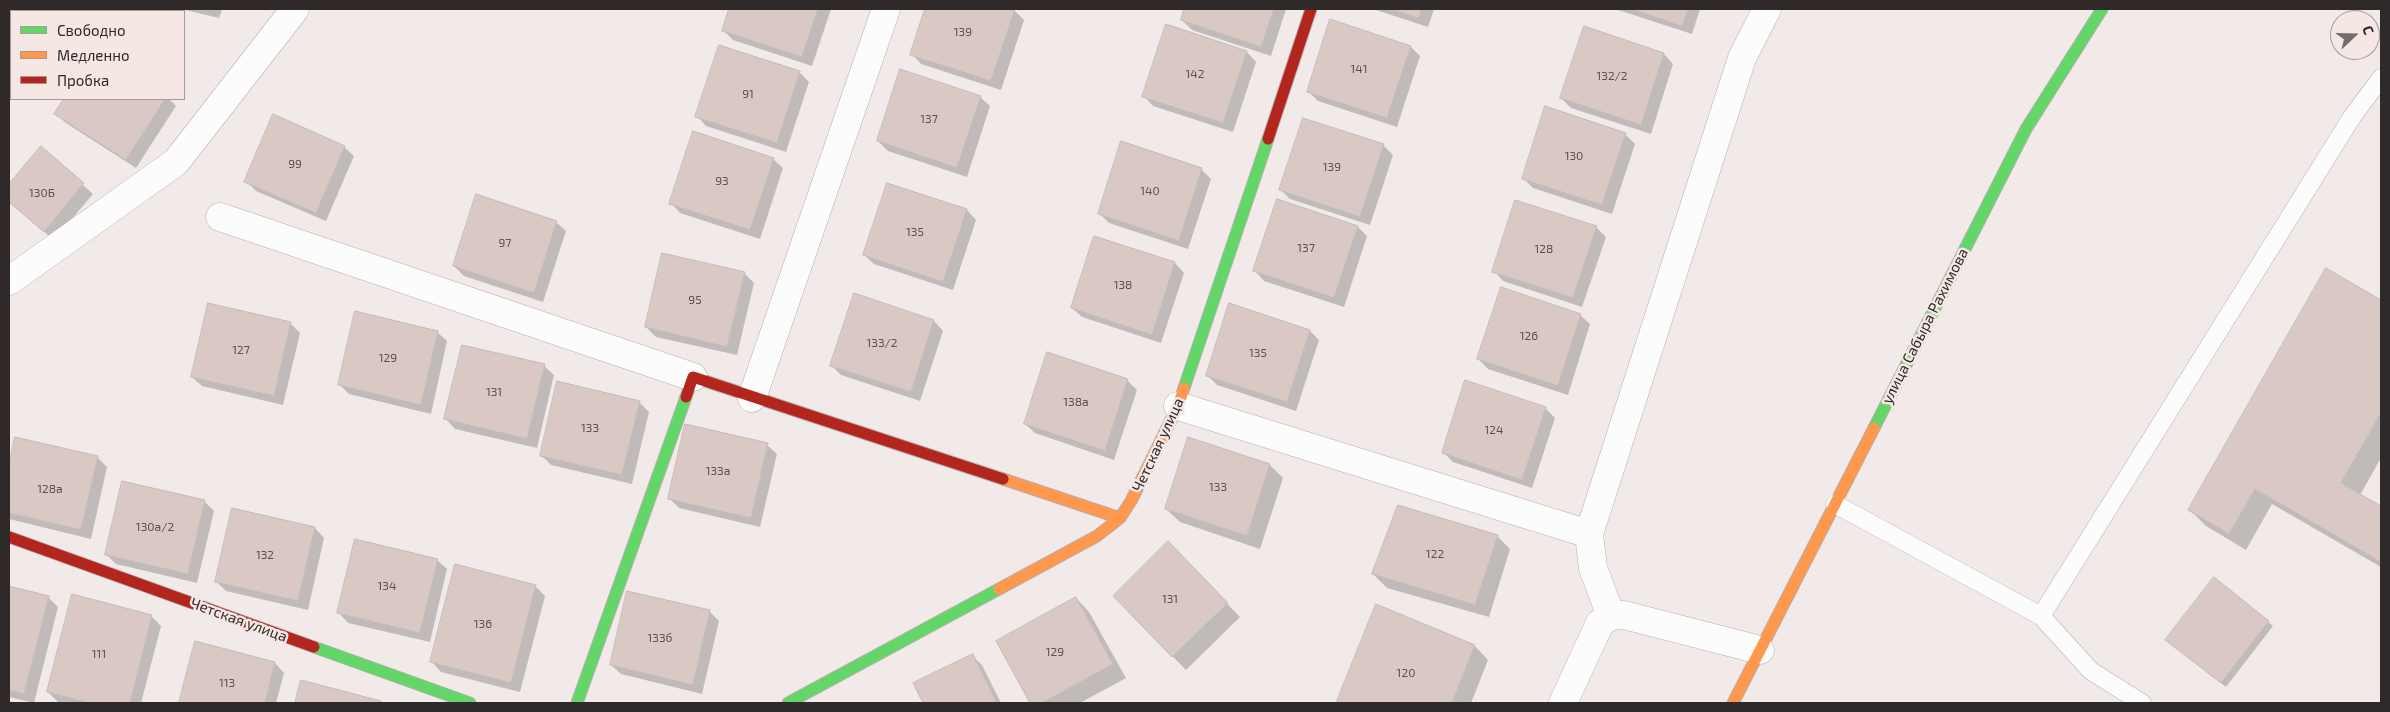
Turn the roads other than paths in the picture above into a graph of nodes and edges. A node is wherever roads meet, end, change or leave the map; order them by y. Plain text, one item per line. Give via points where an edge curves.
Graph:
1 (295, 9) edge
2 (886, 9) edge
3 (1311, 9) edge
4 (1768, 9) edge
5 (2102, 9) edge
6 (2381, 78) edge
7 (220, 217) dead end
8 (9, 281) edge
9 (693, 377) junction
10 (752, 398) junction
11 (1178, 406) junction
12 (1834, 504) junction
13 (1120, 518) junction
14 (1589, 534) junction
15 (9, 537) edge
16 (1611, 616) junction
17 (2041, 616) junction
18 (1760, 650) junction
19 (470, 703) edge
20 (577, 703) edge
21 (788, 703) edge
22 (1562, 703) edge
23 (1733, 703) edge
24 (2142, 703) edge

1 - 8 street via 176,162
2 - 10 street
3 - 11 street, Четская улица
4 - 14 street via 1742,58
5 - 12 street, улица Сабыра Рахимова via 2026,130
6 - 17 lane via 2352,117
7 - 9 street
9 - 10 street
9 - 20 street
10 - 13 street
11 - 13 street, Четская улица
11 - 14 street
12 - 17 lane
12 - 18 street, улица Сабыра Рахимова
13 - 21 street, Четская улица via 1097,536
14 - 16 street via 1593,568
15 - 19 street, Четская улица
16 - 18 street via 1624,615
16 - 22 street via 1600,623
17 - 24 lane via 2091,670
18 - 23 street, улица Сабыра Рахимова

